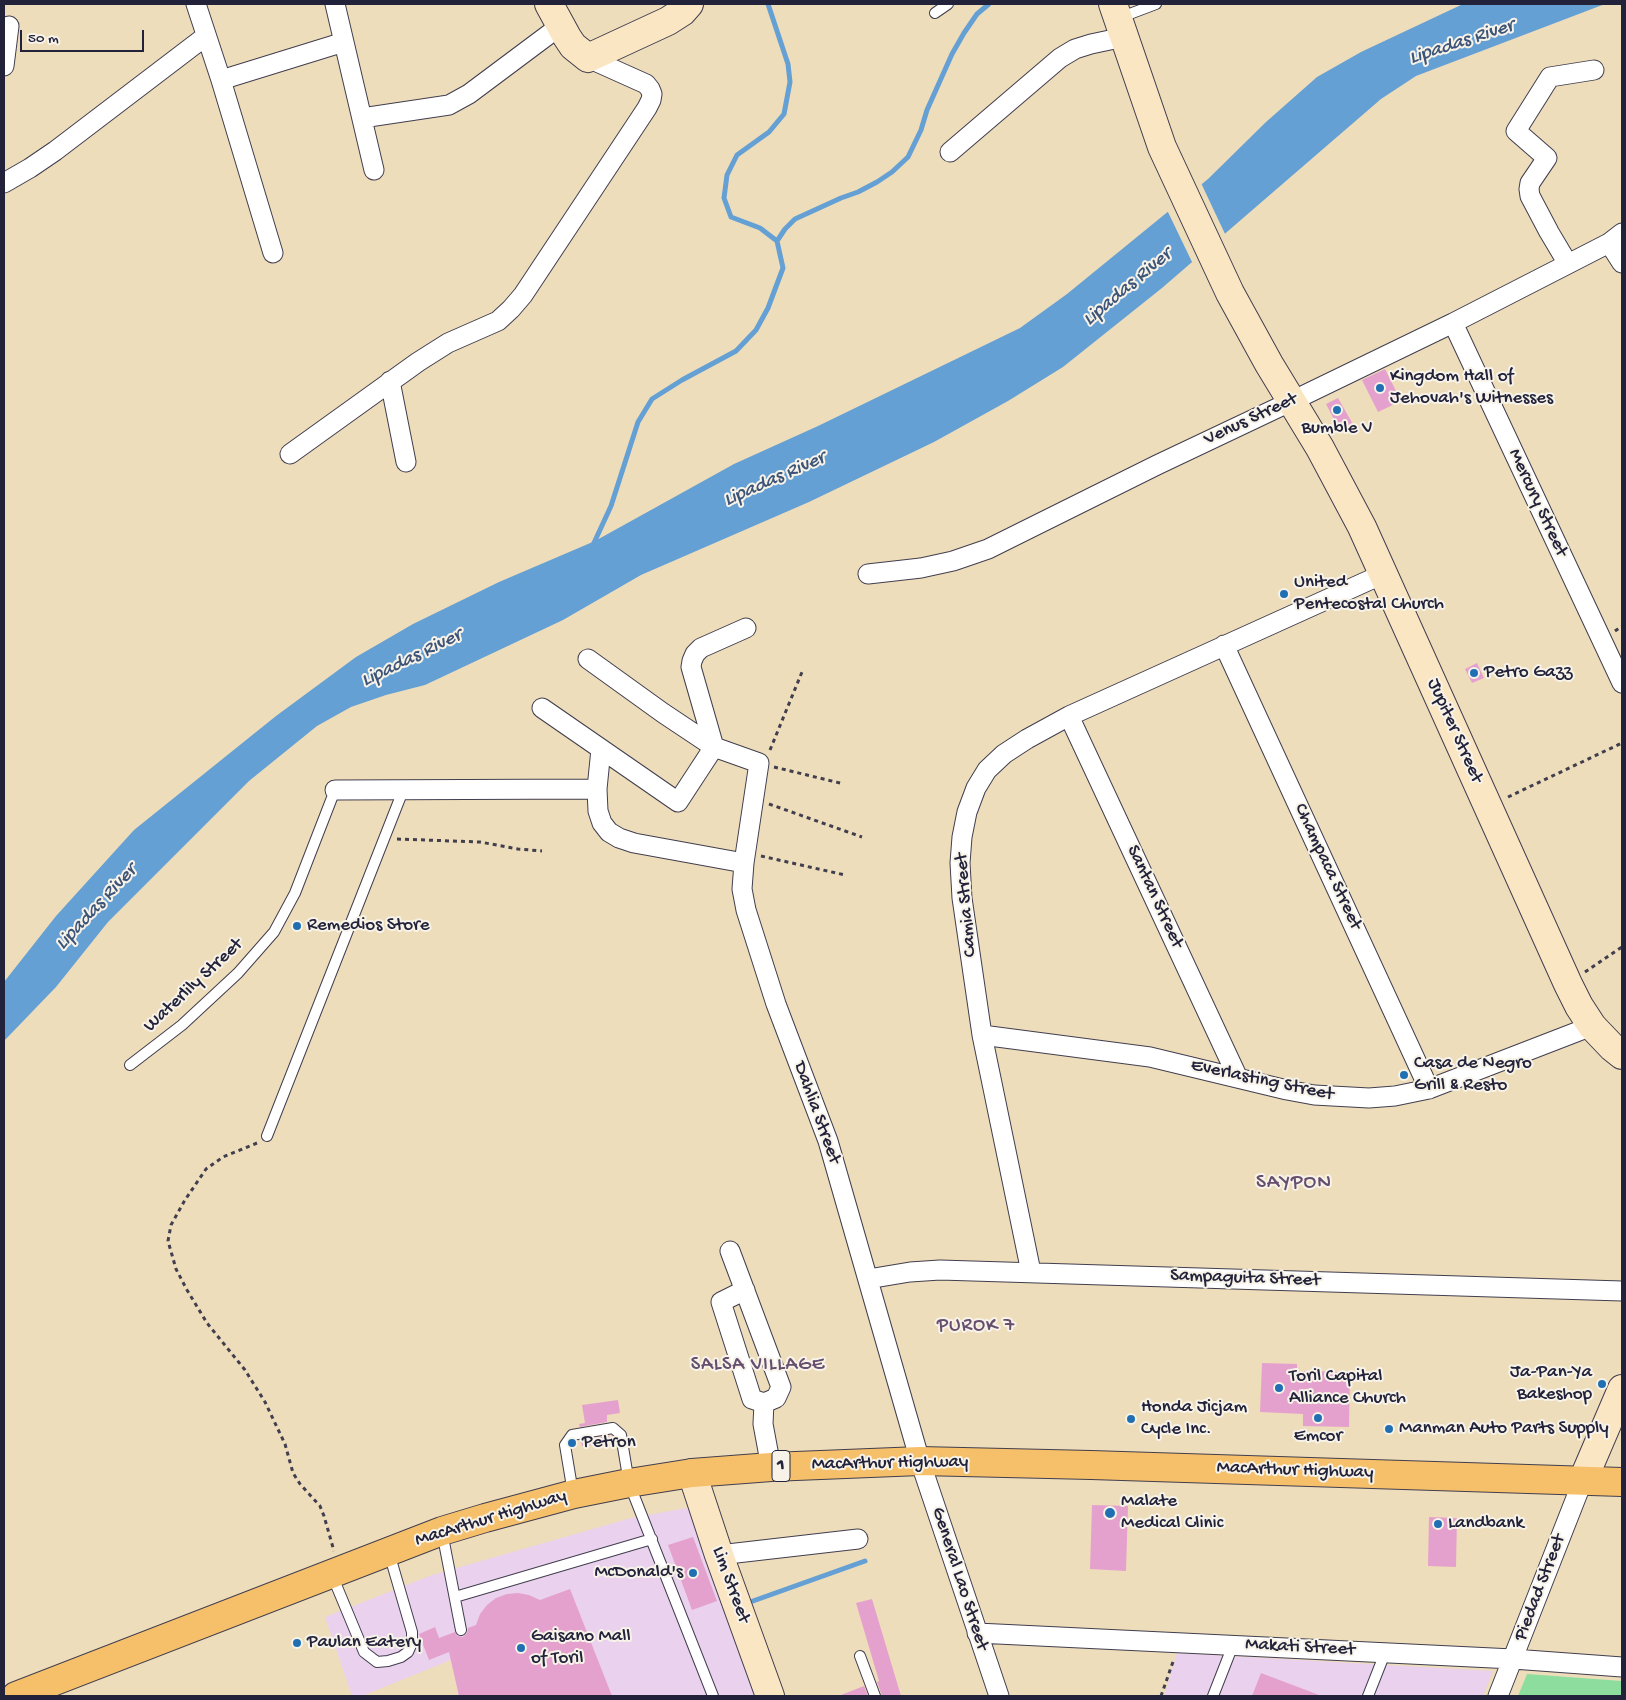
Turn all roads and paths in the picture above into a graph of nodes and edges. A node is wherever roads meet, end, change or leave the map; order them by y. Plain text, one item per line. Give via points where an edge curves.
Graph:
1 (196, 4) edge
2 (335, 4) edge
3 (689, 4) edge
4 (948, 4) edge
5 (1156, 4) edge
6 (936, 13) dead end
7 (555, 15) edge
8 (1118, 20) edge
9 (9, 26) dead end
10 (206, 36) junction
11 (344, 42) junction
12 (588, 58) junction
13 (4, 66) edge
14 (1594, 70) dead end
15 (221, 80) junction
16 (362, 118) junction
17 (950, 152) dead end
18 (374, 170) dead end
19 (4, 182) edge
20 (1616, 238) edge
21 (273, 253) dead end
22 (1622, 263) edge
23 (1568, 264) junction
24 (1453, 323) junction
25 (390, 381) junction
26 (1292, 402) junction
27 (290, 454) dead end
28 (406, 462) dead end
29 (868, 574) dead end
30 (1383, 574) junction
31 (746, 628) dead end
32 (1224, 645) junction
33 (588, 659) dead end
34 (802, 672) dead end
35 (1622, 683) edge
36 (542, 708) dead end
37 (1069, 716) junction
38 (1622, 743) edge
39 (714, 747) junction
40 (601, 749) junction
41 (759, 763) junction
42 (844, 784) dead end
43 (404, 788) junction
44 (597, 788) junction
45 (335, 790) joint
46 (754, 799) junction
47 (1488, 807) junction
48 (862, 837) dead end
49 (384, 838) junction
50 (542, 851) dead end
51 (745, 858) junction
52 (845, 875) dead end
53 (1622, 947) edge
54 (1568, 984) junction
55 (1592, 1026) junction
56 (982, 1035) junction
57 (1622, 1055) edge
58 (130, 1065) dead end
59 (1238, 1078) junction
60 (1429, 1089) junction
61 (267, 1136) joint
62 (730, 1250) dead end
63 (1031, 1272) junction
64 (868, 1279) junction
65 (745, 1290) junction
66 (1622, 1291) edge
67 (1622, 1389) edge
68 (764, 1403) junction
69 (920, 1461) junction
70 (771, 1467) junction
71 (692, 1473) junction
72 (1583, 1480) junction
73 (1622, 1482) edge
74 (629, 1483) junction
75 (574, 1494) junction
76 (442, 1531) junction
77 (652, 1539) junction
78 (858, 1539) dead end
79 (388, 1552) junction
80 (718, 1556) junction
81 (336, 1573) junction
82 (455, 1597) junction
83 (461, 1630) dead end
84 (977, 1633) junction
85 (1179, 1642) junction
86 (1233, 1645) junction
87 (1385, 1653) junction
88 (860, 1656) dead end
89 (1513, 1659) junction
90 (1622, 1667) edge
91 (16, 1696) edge
92 (713, 1696) edge
93 (770, 1696) edge
94 (875, 1696) edge
95 (999, 1696) edge
96 (1161, 1696) edge
97 (1213, 1696) edge
98 (1368, 1696) edge
99 (1498, 1696) edge

1 - 10 street
2 - 11 street
3 - 12 main road via 668,21
4 - 6 lane
5 - 8 lane
7 - 12 main road via 573,46
7 - 16 street via 469,94 449,104
8 - 17 street via 1091,44 1060,58
8 - 26 main road, Jupiter Street via 1158,138 1175,177 1230,293
9 - 13 street
10 - 15 street
10 - 19 street via 55,151
11 - 15 street
11 - 16 street
12 - 25 street via 646,84 652,94 647,108 536,277 511,309 498,321 448,343
14 - 23 street via 1550,77 1516,131 1548,158 1530,183 1530,196
15 - 21 street
16 - 18 street
20 - 22 street
20 - 23 street, Venus Street
23 - 24 street, Venus Street
24 - 26 street, Venus Street
24 - 35 street, Mercury Street
25 - 27 street
25 - 28 street
26 - 29 street, Venus Street via 988,549 921,568
26 - 30 main road, Jupiter Street via 1341,486
30 - 32 street, Camia Street
30 - 47 main road, Jupiter Street
31 - 39 street via 701,648 692,660 691,667
32 - 37 street, Camia Street
32 - 60 street, Champaca Street
33 - 39 street
34 - 41 path via 769,752
36 - 40 street
37 - 56 street, Camia Street via 1004,754 976,788 967,812 960,863 962,898
37 - 59 street, Santan Street
38 - 47 path
39 - 40 street via 678,802
39 - 41 street
40 - 44 street
41 - 42 path
41 - 46 street, Dahlia Street
43 - 44 street
43 - 45 street
43 - 49 lane
44 - 51 street via 602,823 618,838
45 - 58 lane, Waterlily Street via 295,893 274,932 238,974 182,1025
46 - 48 path
46 - 51 street, Dahlia Street
47 - 54 main road, Jupiter Street
49 - 50 path via 480,842
49 - 61 lane
51 - 52 path
51 - 64 street, Dahlia Street via 742,889 746,910 789,1040 828,1140
53 - 54 path
54 - 55 main road, Jupiter Street
55 - 57 main road, Jupiter Street
55 - 60 street, Everlasting Street
56 - 59 street, Everlasting Street via 1150,1057
56 - 63 street, Camia Street
59 - 60 street, Everlasting Street via 1340,1098 1394,1096
61 - 81 path via 206,1169 171,1225 168,1241 187,1290 265,1402 285,1444 293,1473 320,1506
62 - 65 street
63 - 64 street, Sampaguita Street via 940,1270
63 - 66 street, Sampaguita Street
64 - 69 street, Dahlia Street
65 - 68 street via 781,1387 776,1398
65 - 68 street via 721,1302 752,1399
67 - 72 main road
68 - 70 street via 763,1424
69 - 70 highway, MacArthur Highway / 1
69 - 72 highway, MacArthur Highway / 1
69 - 84 street, General Lao Street
70 - 71 highway, MacArthur Highway / 1
71 - 74 highway, MacArthur Highway / 1
71 - 80 main road, Lim Street
72 - 73 highway, MacArthur Highway / 1
72 - 89 street, Piedad Street
74 - 75 highway, MacArthur Highway / 1
74 - 75 lane via 621,1435 613,1428 572,1435 565,1445
74 - 77 lane
75 - 76 highway, MacArthur Highway / 1
76 - 79 highway, MacArthur Highway / 1
76 - 82 lane
77 - 82 lane
77 - 92 lane
78 - 80 street
79 - 81 highway, MacArthur Highway / 1
79 - 81 lane via 412,1632 412,1643 401,1657 377,1662 364,1652
80 - 93 main road, Lim Street
81 - 91 highway, MacArthur Highway / 1
82 - 83 lane
84 - 85 street, Makati Street
84 - 95 street, General Lao Street
85 - 86 street, Makati Street
85 - 96 path
86 - 87 street, Makati Street
86 - 97 lane
87 - 89 street, Makati Street
87 - 98 lane
88 - 94 lane
89 - 90 street, Makati Street
89 - 99 street, Piedad Street

